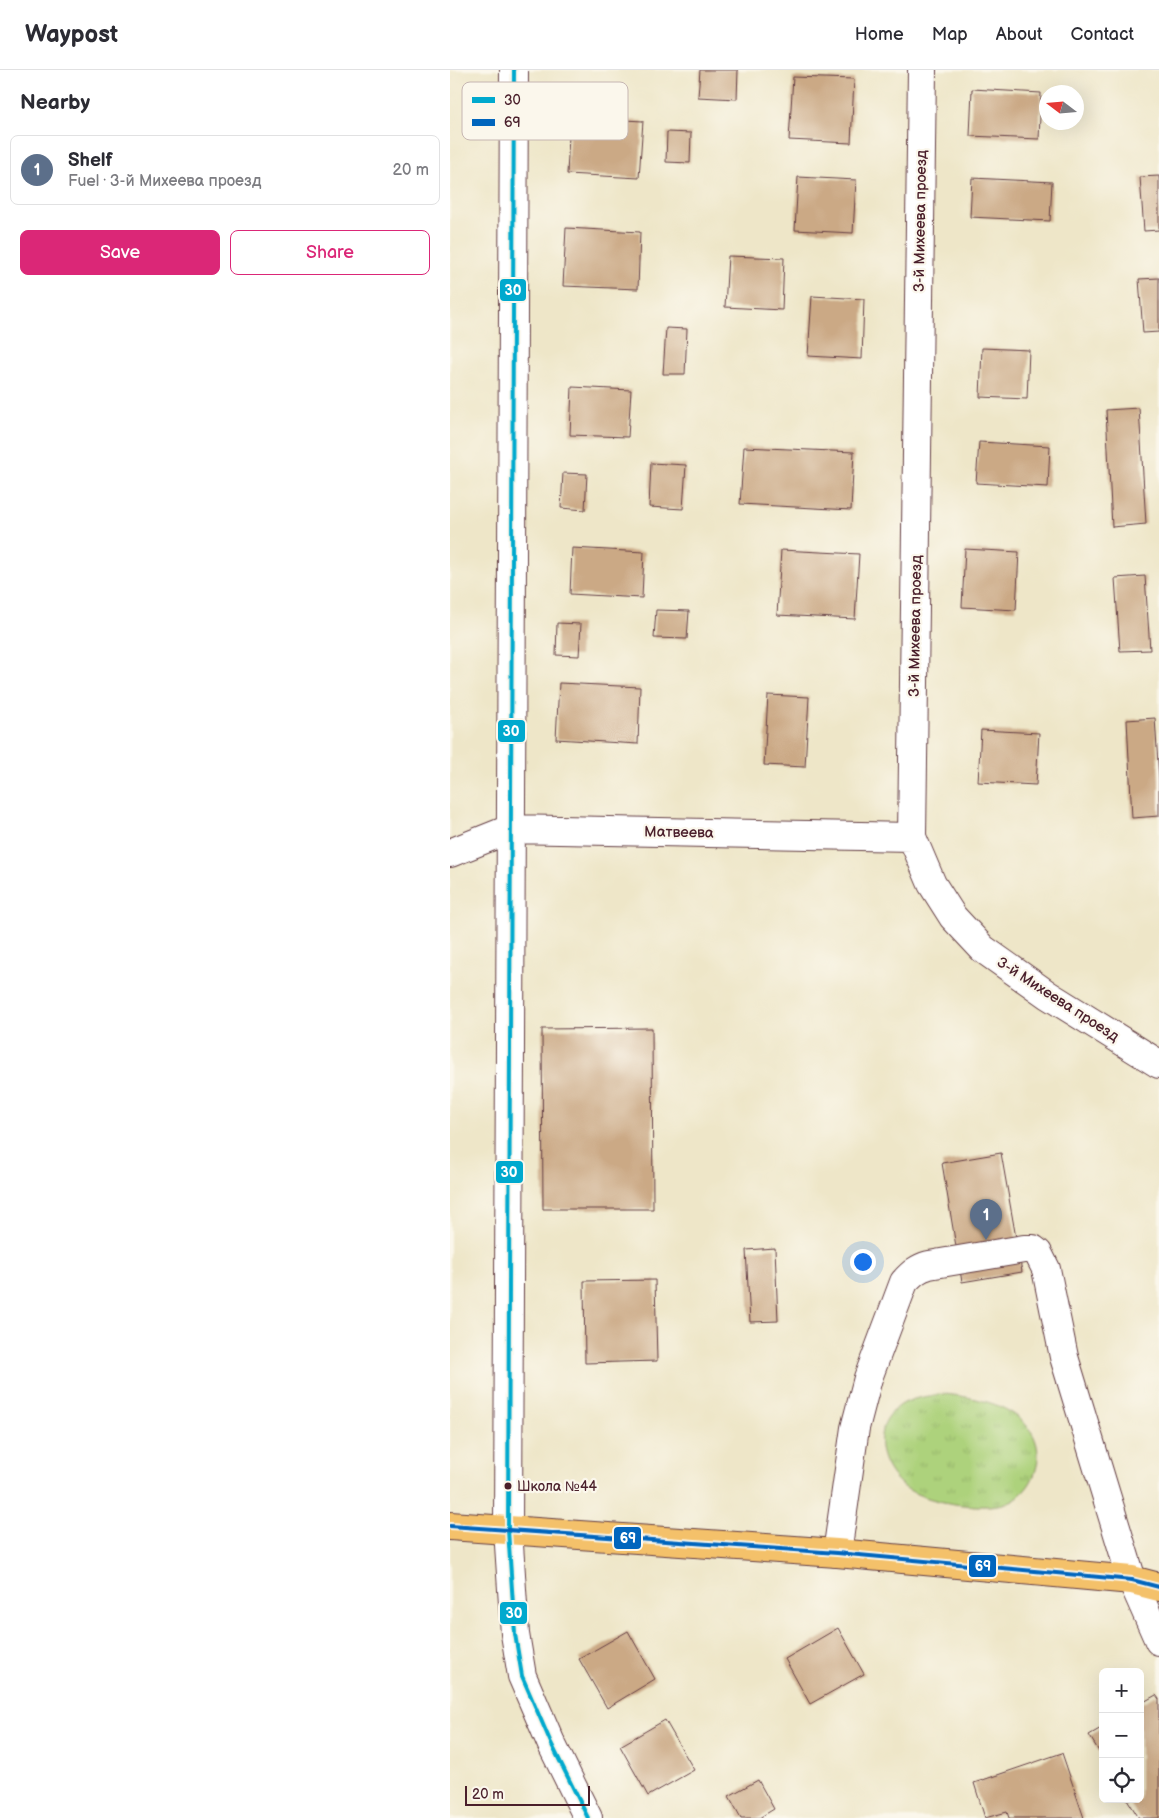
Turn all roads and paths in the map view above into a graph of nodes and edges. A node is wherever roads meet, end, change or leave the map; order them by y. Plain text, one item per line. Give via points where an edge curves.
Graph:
1 (922, 70) edge
2 (514, 140) edge
3 (510, 829) junction
4 (912, 837) junction
5 (450, 853) edge
6 (1159, 1064) edge
7 (450, 1526) edge
8 (508, 1530) junction
9 (837, 1553) junction
10 (1132, 1580) junction
11 (1159, 1587) edge
12 (1159, 1641) edge
13 (588, 1818) edge

1 - 4 street, 3-й Михеева проезд
2 - 3 street
3 - 4 street, Матвеева
3 - 5 street, Матвеева
3 - 8 street
4 - 6 street, 3-й Михеева проезд via 932,884 953,917 983,949 1048,995
7 - 8 main road
8 - 9 main road
8 - 13 street via 515,1634 522,1676
9 - 10 main road
9 - 10 street via 855,1428 868,1378 904,1282 911,1274 929,1265 1033,1249 1046,1269 1064,1357
10 - 11 main road
10 - 12 street

